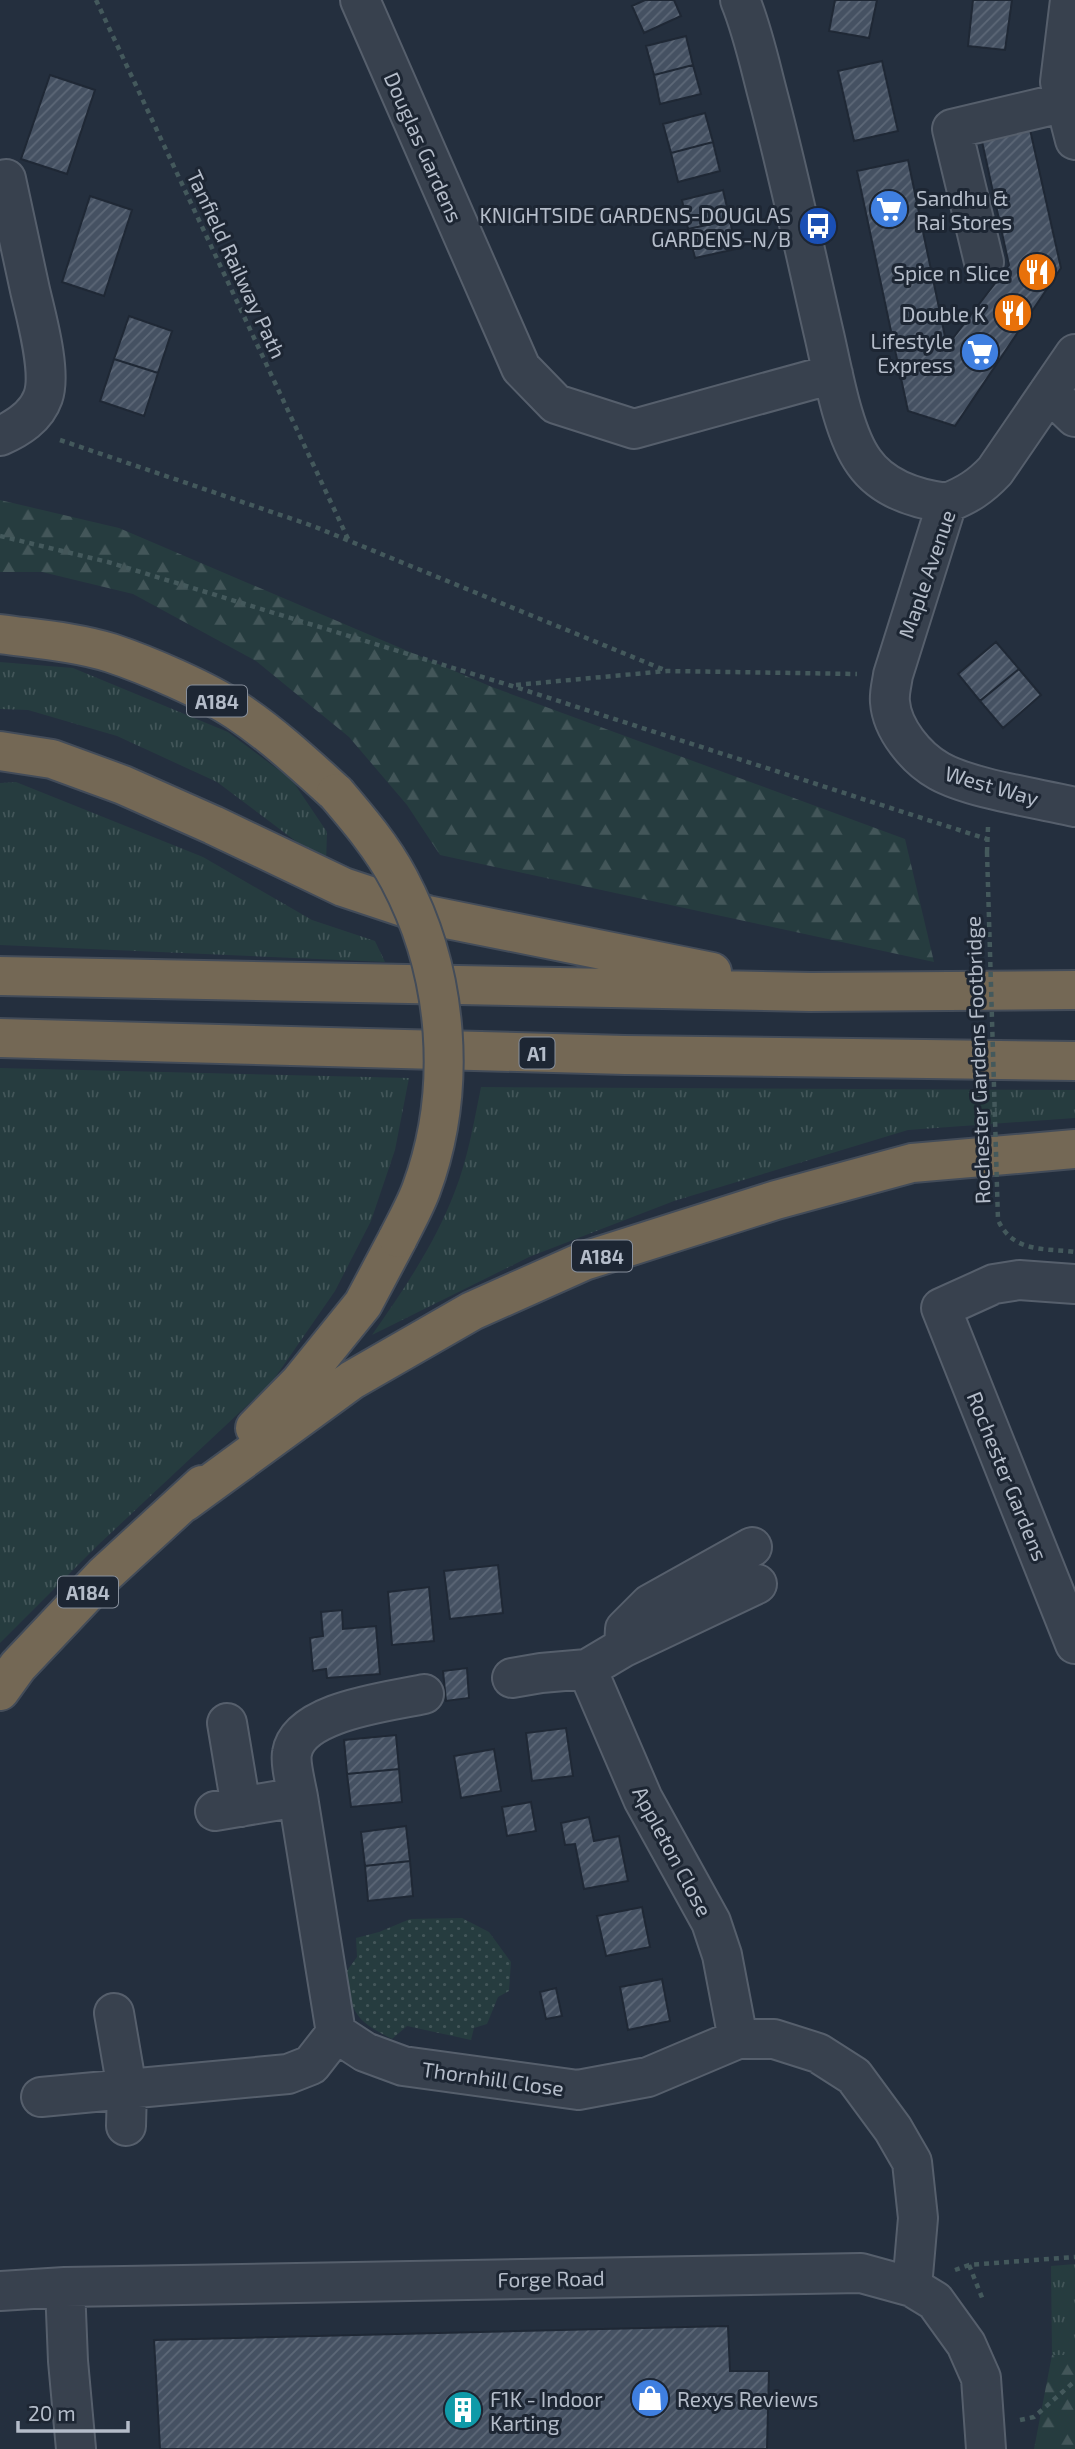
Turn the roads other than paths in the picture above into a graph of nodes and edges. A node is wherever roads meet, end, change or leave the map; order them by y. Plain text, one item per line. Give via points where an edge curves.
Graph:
1 (360, 0) edge
2 (1070, 0) edge
3 (747, 4) edge
4 (1066, 102) junction
5 (1075, 140) edge
6 (6, 178) dead end
7 (984, 262) dead end
8 (1075, 354) edge
9 (833, 374) junction
10 (1062, 405) edge
11 (10, 431) edge
12 (947, 503) junction
13 (0, 634) edge
14 (892, 675) joint
15 (0, 751) edge
16 (1075, 807) edge
17 (0, 976) edge
18 (1075, 990) edge
19 (811, 992) junction
20 (0, 1038) edge
21 (1075, 1061) edge
22 (1075, 1149) edge
23 (1075, 1284) edge
24 (185, 1502) junction
25 (752, 1547) dead end
26 (757, 1584) dead end
27 (1075, 1644) edge
28 (624, 1647) junction
29 (587, 1669) junction
30 (512, 1678) dead end
31 (0, 1691) edge
32 (424, 1694) dead end
33 (227, 1723) dead end
34 (298, 1797) junction
35 (114, 2013) dead end
36 (336, 2033) junction
37 (738, 2039) junction
38 (41, 2097) dead end
39 (126, 2107) junction
40 (65, 2287) junction
41 (912, 2287) junction
42 (0, 2291) edge
43 (76, 2449) edge
44 (986, 2449) edge

1 - 9 street, Douglas Gardens via 522,368 556,404 634,429
2 - 4 street via 1060,82
3 - 9 street
4 - 5 street
4 - 7 street via 951,129
6 - 11 street via 46,383 34,412
8 - 10 street, Maple Avenue
9 - 12 street via 850,435 863,461 901,492
10 - 12 street, Maple Avenue via 981,486
12 - 14 street, Maple Avenue
13 - 24 highway, A184, bridge via 110,653 235,710 292,752 370,834 399,879 421,928 438,992 443,1085 435,1138 421,1189 398,1238 363,1304 340,1333 300,1382
14 - 16 street, West Way via 890,702 896,722 905,740 937,770 957,779
15 - 19 highway via 52,759 123,785 343,887 428,915
17 - 19 highway
18 - 19 highway
20 - 21 highway, A1 via 625,1055
22 - 24 highway, A184 via 912,1163 584,1261 472,1311 352,1380
23 - 27 street, Rochester Gardens via 1019,1280 994,1284 941,1308
24 - 31 highway, A184 via 104,1575 18,1665
25 - 28 street via 650,1604 625,1629
26 - 28 street
28 - 29 street
29 - 30 street
29 - 37 street, Appleton Close via 643,1799 711,1922
32 - 34 street via 329,1716 306,1728 292,1753
33 - 34 street via 228,1809
34 - 36 street
35 - 39 street
36 - 37 street, Thornhill Close via 365,2052 403,2066 578,2091 648,2077
36 - 39 street via 311,2065 288,2074 206,2082
37 - 41 street, Thornhill Close via 774,2039 818,2053 854,2076 893,2129 912,2162 918,2218
38 - 39 street
40 - 41 street, Forge Road via 861,2273
40 - 42 street, Forge Road
40 - 43 street
41 - 44 street, Forge Road via 935,2301 966,2344 981,2378

